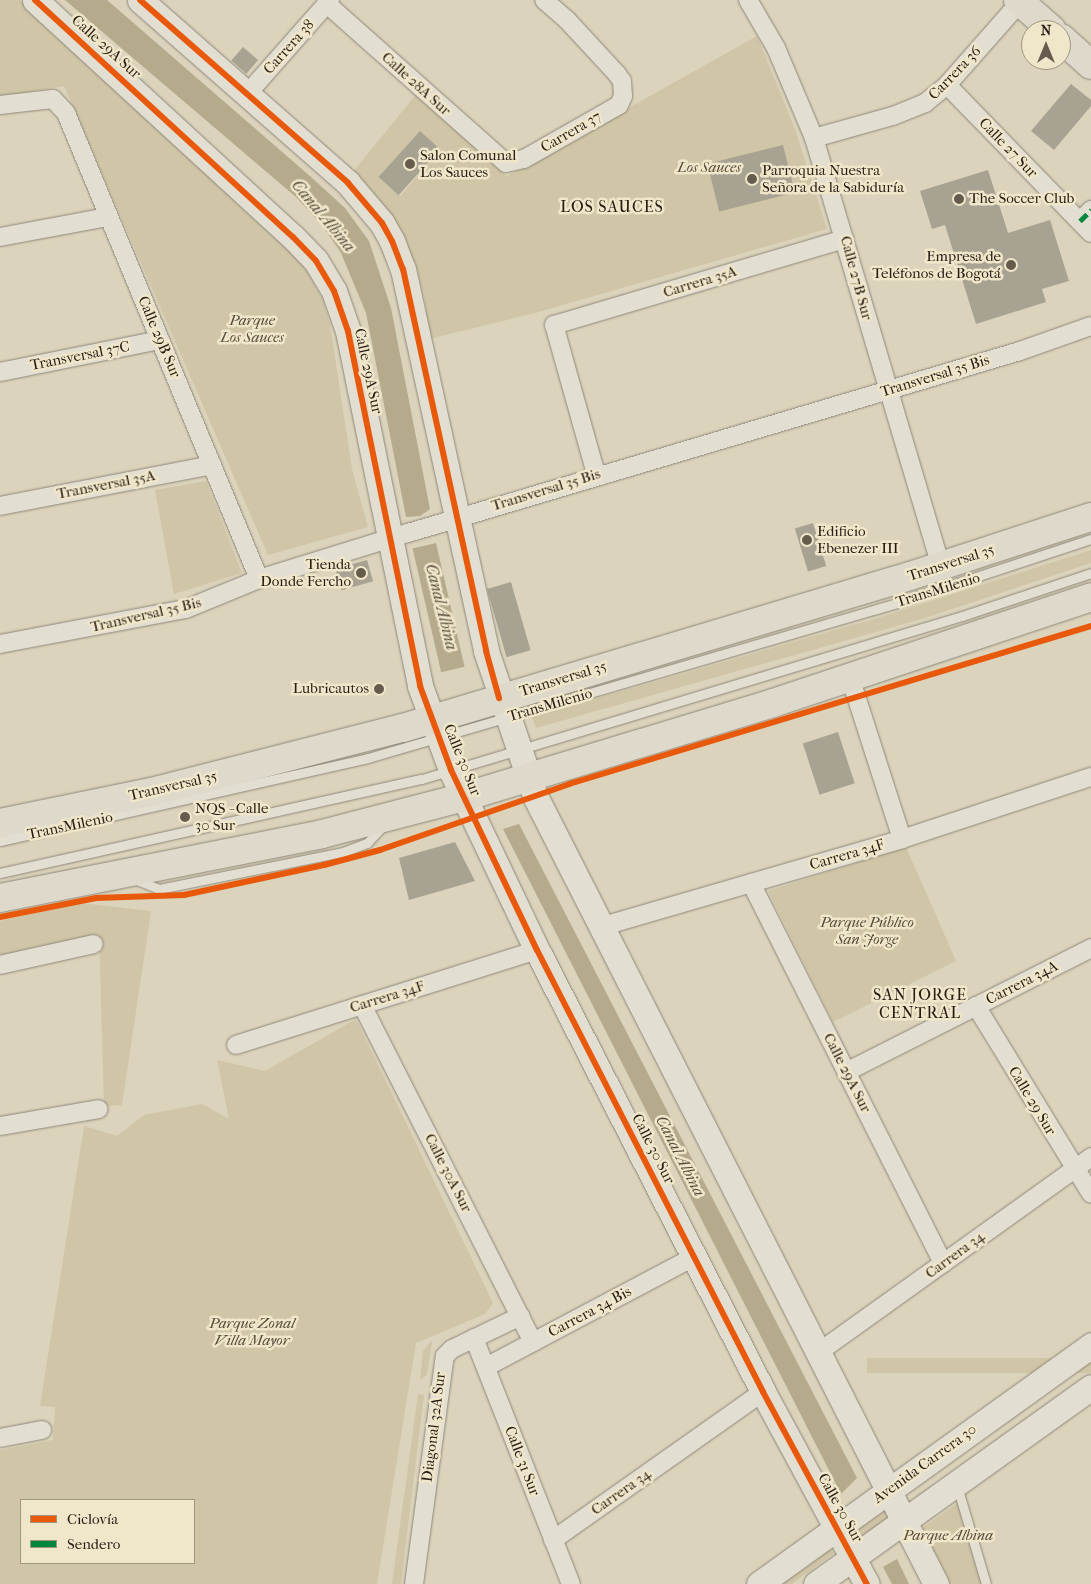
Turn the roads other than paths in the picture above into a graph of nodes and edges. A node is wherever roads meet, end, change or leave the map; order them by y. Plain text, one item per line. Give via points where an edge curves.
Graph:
1 (35, 0) edge
2 (140, 0) edge
3 (544, 0) edge
4 (748, 0) edge
5 (1020, 1) edge
6 (329, 2) edge
7 (1041, 20) edge
8 (1071, 47) edge
9 (1091, 65) edge
10 (947, 85) junction
11 (248, 93) junction
12 (0, 105) edge
13 (814, 138) junction
14 (506, 163) joint
15 (108, 217) junction
16 (1087, 221) edge
17 (0, 237) edge
18 (845, 239) junction
19 (1091, 326) edge
20 (160, 340) junction
21 (0, 372) edge
22 (887, 391) junction
23 (212, 465) junction
24 (596, 474) junction
25 (0, 506) edge
26 (1091, 517) edge
27 (448, 521) junction
28 (399, 536) junction
29 (1091, 539) edge
30 (941, 566) junction
31 (1091, 573) edge
32 (259, 579) junction
33 (1091, 597) edge
34 (0, 644) edge
35 (850, 677) junction
36 (503, 708) junction
37 (436, 728) junction
38 (518, 749) junction
39 (451, 770) junction
40 (1091, 776) edge
41 (528, 777) junction
42 (464, 797) junction
43 (0, 823) edge
44 (902, 839) junction
45 (0, 841) edge
46 (0, 873) edge
47 (750, 883) junction
48 (0, 898) edge
49 (600, 927) junction
50 (94, 944) dead end
51 (1091, 948) edge
52 (537, 950) junction
53 (0, 965) edge
54 (362, 1005) junction
55 (976, 1006) junction
56 (236, 1045) dead end
57 (846, 1072) junction
58 (99, 1109) dead end
59 (0, 1126) edge
60 (1091, 1157) edge
61 (1073, 1170) junction
62 (1091, 1194) edge
63 (694, 1257) junction
64 (943, 1263) junction
65 (520, 1316) junction
66 (474, 1338) junction
67 (533, 1342) junction
68 (1091, 1345) edge
69 (819, 1352) junction
70 (486, 1367) junction
71 (1091, 1387) edge
72 (763, 1392) junction
73 (42, 1430) dead end
74 (0, 1438) edge
75 (956, 1483) junction
76 (889, 1491) junction
77 (904, 1521) junction
78 (836, 1528) junction
79 (553, 1540) junction
80 (853, 1558) junction
81 (414, 1584) edge
82 (571, 1584) edge
83 (759, 1584) edge
84 (816, 1584) edge
85 (866, 1584) edge
86 (936, 1584) edge
87 (986, 1584) edge

1 - 28 street, Calle 29A Sur via 241,187 316,261 334,291 348,332
2 - 11 street
3 - 14 street, Carrera 37 via 596,48 624,88 619,105 524,159
4 - 13 street, Calle 27B Sur via 776,48
5 - 7 main road
5 - 10 street, Carrera 36
6 - 11 street, Carrera 38
6 - 14 street, Calle 28A Sur
8 - 9 main road
10 - 13 street, Carrera 36 via 914,109
10 - 16 street, Calle 27 Sur
11 - 27 street via 348,183 382,223 392,241 402,270
12 - 15 street, Calle 29B Sur via 53,99 66,113
13 - 18 street, Calle 27B Sur
15 - 17 street
15 - 20 street, Calle 29B Sur
18 - 22 street, Calle 27B Sur
18 - 24 street, Carrera 35A via 554,325
19 - 22 street, Transversal 35 Bis via 1071,335
20 - 21 street, Transversal 37C
20 - 23 street, Calle 29B Sur
22 - 24 street, Transversal 35 Bis
22 - 30 street, Calle 27B Sur
23 - 25 street, Transversal 35A
23 - 32 street, Calle 29B Sur
24 - 27 street, Transversal 35 Bis
26 - 30 main road, Transversal 35
27 - 28 street, Transversal 35 Bis
27 - 36 street
28 - 32 street, Transversal 35 Bis
28 - 37 street, Calle 29A Sur via 419,681
29 - 36 lane, TransMilenio via 897,603
30 - 36 main road, Transversal 35
31 - 38 lane, TransMilenio via 962,616
32 - 34 street, Transversal 35 Bis via 186,609
33 - 35 main road
35 - 41 main road
35 - 44 street
36 - 37 main road, Transversal 35
36 - 38 street
37 - 39 street, Calle 30 Sur
37 - 43 main road, Transversal 35
37 - 45 lane, TransMilenio via 368,758
38 - 39 lane, TransMilenio
38 - 41 street
39 - 42 street, Calle 30 Sur
39 - 46 lane, TransMilenio via 358,795
40 - 44 street, Carrera 34F
41 - 42 main road
41 - 49 street
42 - 48 main road via 276,844
42 - 52 street, Calle 30 Sur
44 - 47 street, Carrera 34F
47 - 49 street, Carrera 34F
47 - 57 street, Calle 29A Sur
49 - 69 street
50 - 53 street
51 - 55 street, Carrera 34A
52 - 54 street, Carrera 34F
52 - 63 street, Calle 30 Sur
54 - 56 street, Carrera 34F
54 - 65 street, Calle 30A Sur
55 - 57 street, Carrera 34A
55 - 61 street, Calle 29 Sur
57 - 64 street, Calle 29A Sur
58 - 59 street
60 - 61 street, Carrera 34
61 - 62 street, Calle 29 Sur
61 - 64 street, Carrera 34
63 - 67 street, Carrera 34 Bis
63 - 72 street, Calle 30 Sur
64 - 69 street, Carrera 34
65 - 66 street, Diagonal 32A Sur
65 - 67 street, Calle 30A Sur
66 - 70 street, Calle 31 Sur
66 - 81 street, Diagonal 32A Sur via 452,1349 445,1356 442,1368
67 - 70 street, Carrera 34 Bis
68 - 76 street, Avenida Carrera 30
69 - 76 street
70 - 79 street, Calle 31 Sur
71 - 75 street
72 - 78 street, Calle 30 Sur
72 - 79 street, Carrera 34
73 - 74 street
75 - 77 street
75 - 87 lane
76 - 77 street
76 - 78 street, Avenida Carrera 30
77 - 80 street
77 - 86 street
78 - 80 street, Calle 30 Sur
78 - 83 street, Avenida Carrera 30
79 - 82 street, Calle 31 Sur
80 - 84 street
80 - 85 street, Calle 30 Sur

